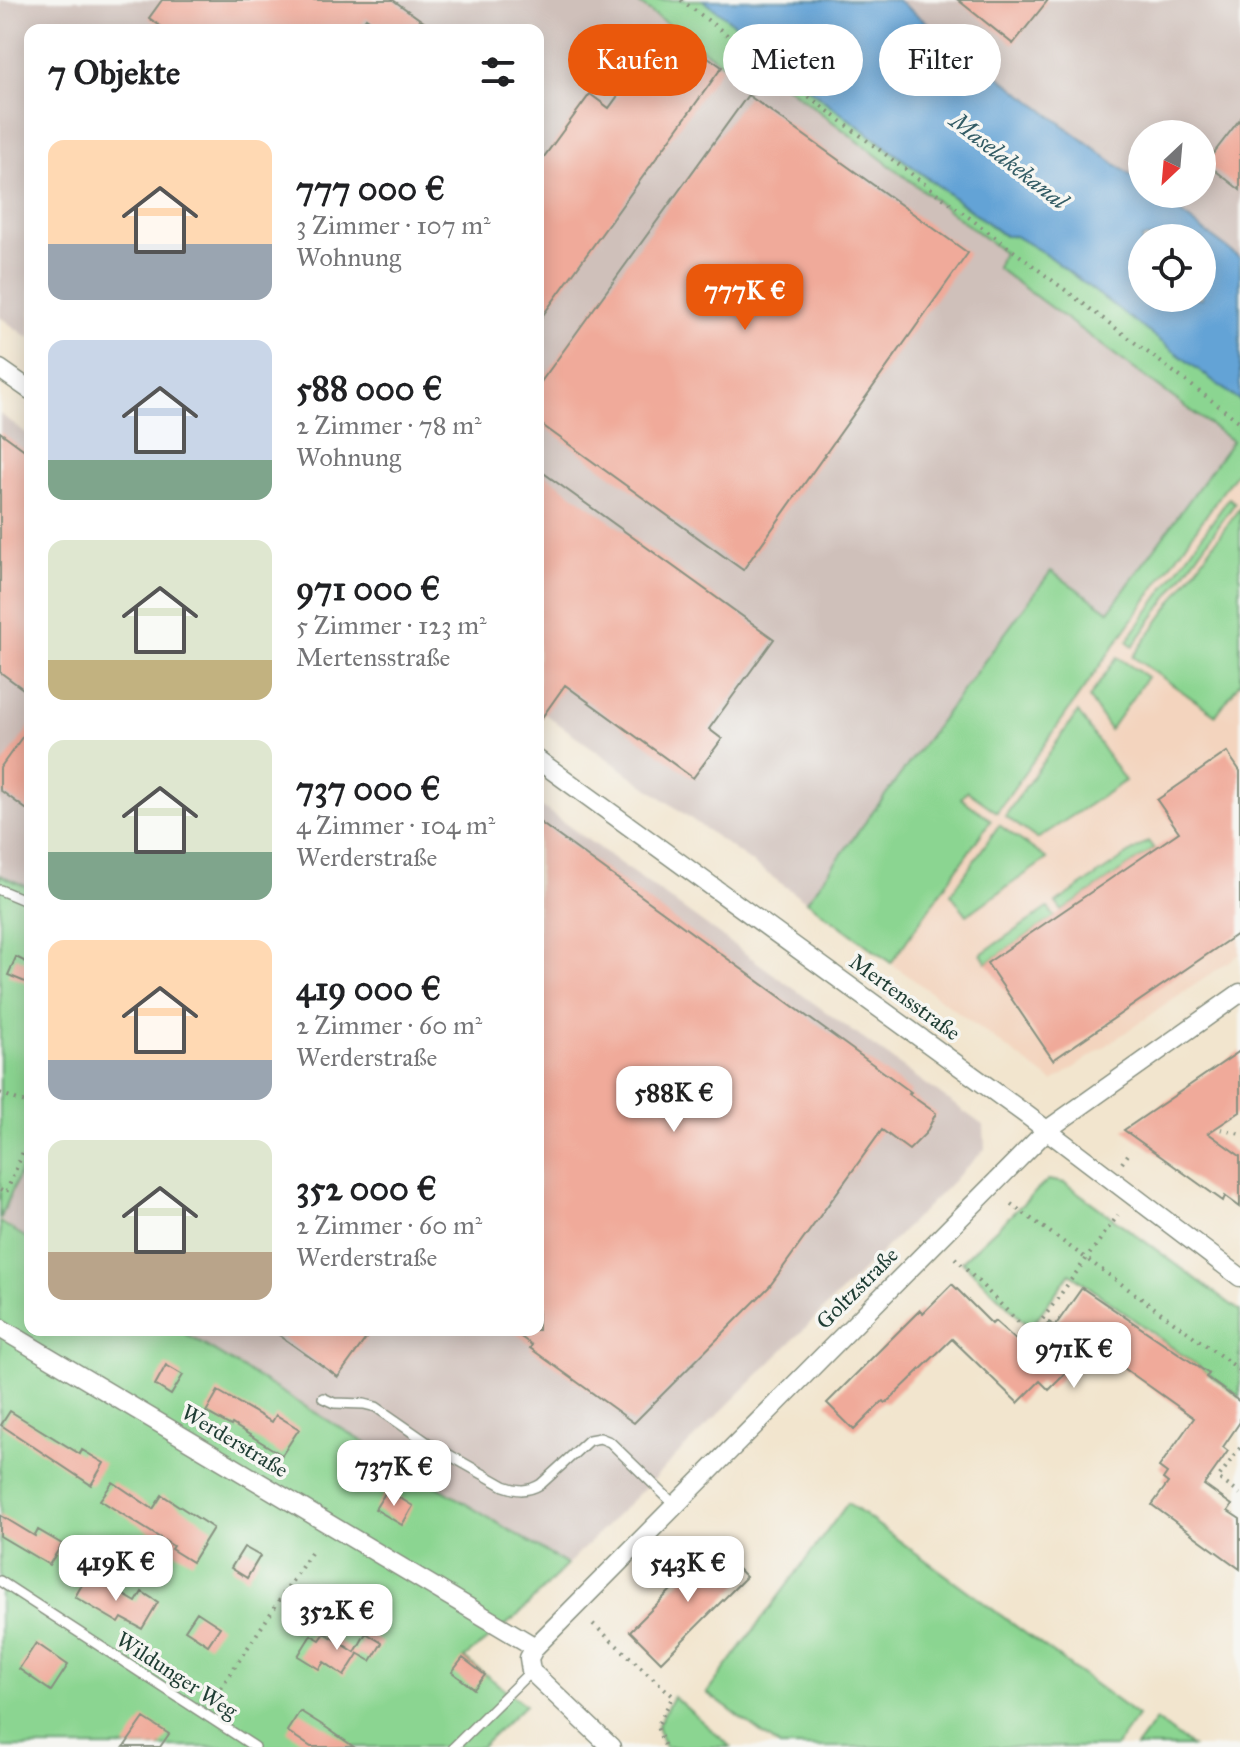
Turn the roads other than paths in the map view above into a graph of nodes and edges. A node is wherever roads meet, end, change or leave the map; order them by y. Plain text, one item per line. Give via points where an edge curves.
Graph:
1 (0, 369) edge
2 (24, 386) edge
3 (544, 764) edge
4 (0, 890) edge
5 (24, 900) dead end
6 (1240, 993) edge
7 (1047, 1130) junction
8 (1240, 1277) edge
9 (0, 1328) edge
10 (323, 1398) dead end
11 (675, 1505) junction
12 (0, 1581) edge
13 (535, 1647) junction
14 (531, 1671) junction
15 (255, 1747) edge
16 (454, 1747) edge
17 (611, 1747) edge

1 - 2 street
3 - 7 street, Mertensstraße
4 - 5 lane
6 - 7 street, Goltzstraße
7 - 8 street, Mertensstraße
7 - 11 street, Goltzstraße
9 - 13 street, Werderstraße
10 - 11 lane via 376,1407 428,1443 517,1490 541,1484 589,1440 605,1439
11 - 13 street, Goltzstraße
12 - 15 lane, Wildunger Weg
13 - 14 street via 529,1658
14 - 16 lane
14 - 17 street

